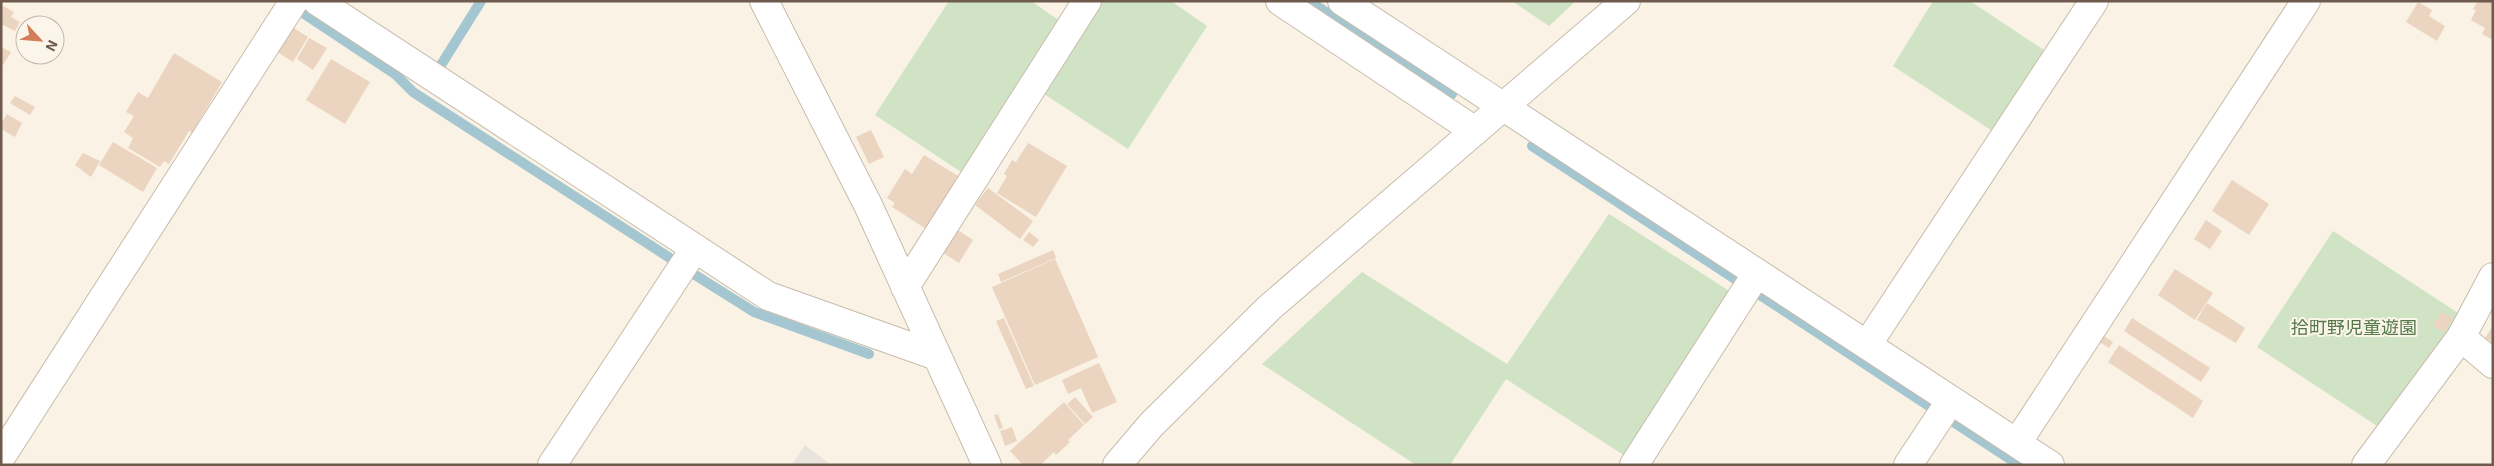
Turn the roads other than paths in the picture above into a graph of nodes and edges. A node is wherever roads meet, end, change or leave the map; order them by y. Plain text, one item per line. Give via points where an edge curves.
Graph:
1 (294, 1) edge
2 (317, 1) edge
3 (764, 1) edge
4 (1087, 1) edge
5 (1280, 1) edge
6 (1342, 1) edge
7 (1626, 1) edge
8 (2094, 1) edge
9 (2306, 1) edge
10 (1504, 106) junction
11 (1475, 131) junction
12 (695, 248) junction
13 (1757, 273) junction
14 (2493, 277) edge
15 (906, 287) junction
16 (2461, 337) junction
17 (1867, 345) junction
18 (937, 356) junction
19 (2493, 364) edge
20 (1951, 400) junction
21 (2017, 443) junction
22 (1, 457) edge
23 (552, 465) edge
24 (987, 465) edge
25 (1117, 465) edge
26 (1634, 465) edge
27 (1908, 465) edge
28 (2050, 465) edge
29 (2366, 465) edge

1 - 22 street
2 - 12 street
3 - 15 street
4 - 15 street
5 - 11 street
6 - 10 street
7 - 10 street
8 - 17 street
9 - 21 street
10 - 11 street
10 - 13 street
11 - 25 street via 1269,308 1151,425
12 - 18 street via 768,296
12 - 23 street
13 - 17 street
13 - 26 street
14 - 16 street
15 - 18 street
16 - 19 street
16 - 29 street
17 - 20 street
18 - 24 street
20 - 21 street
20 - 27 street
21 - 28 street

